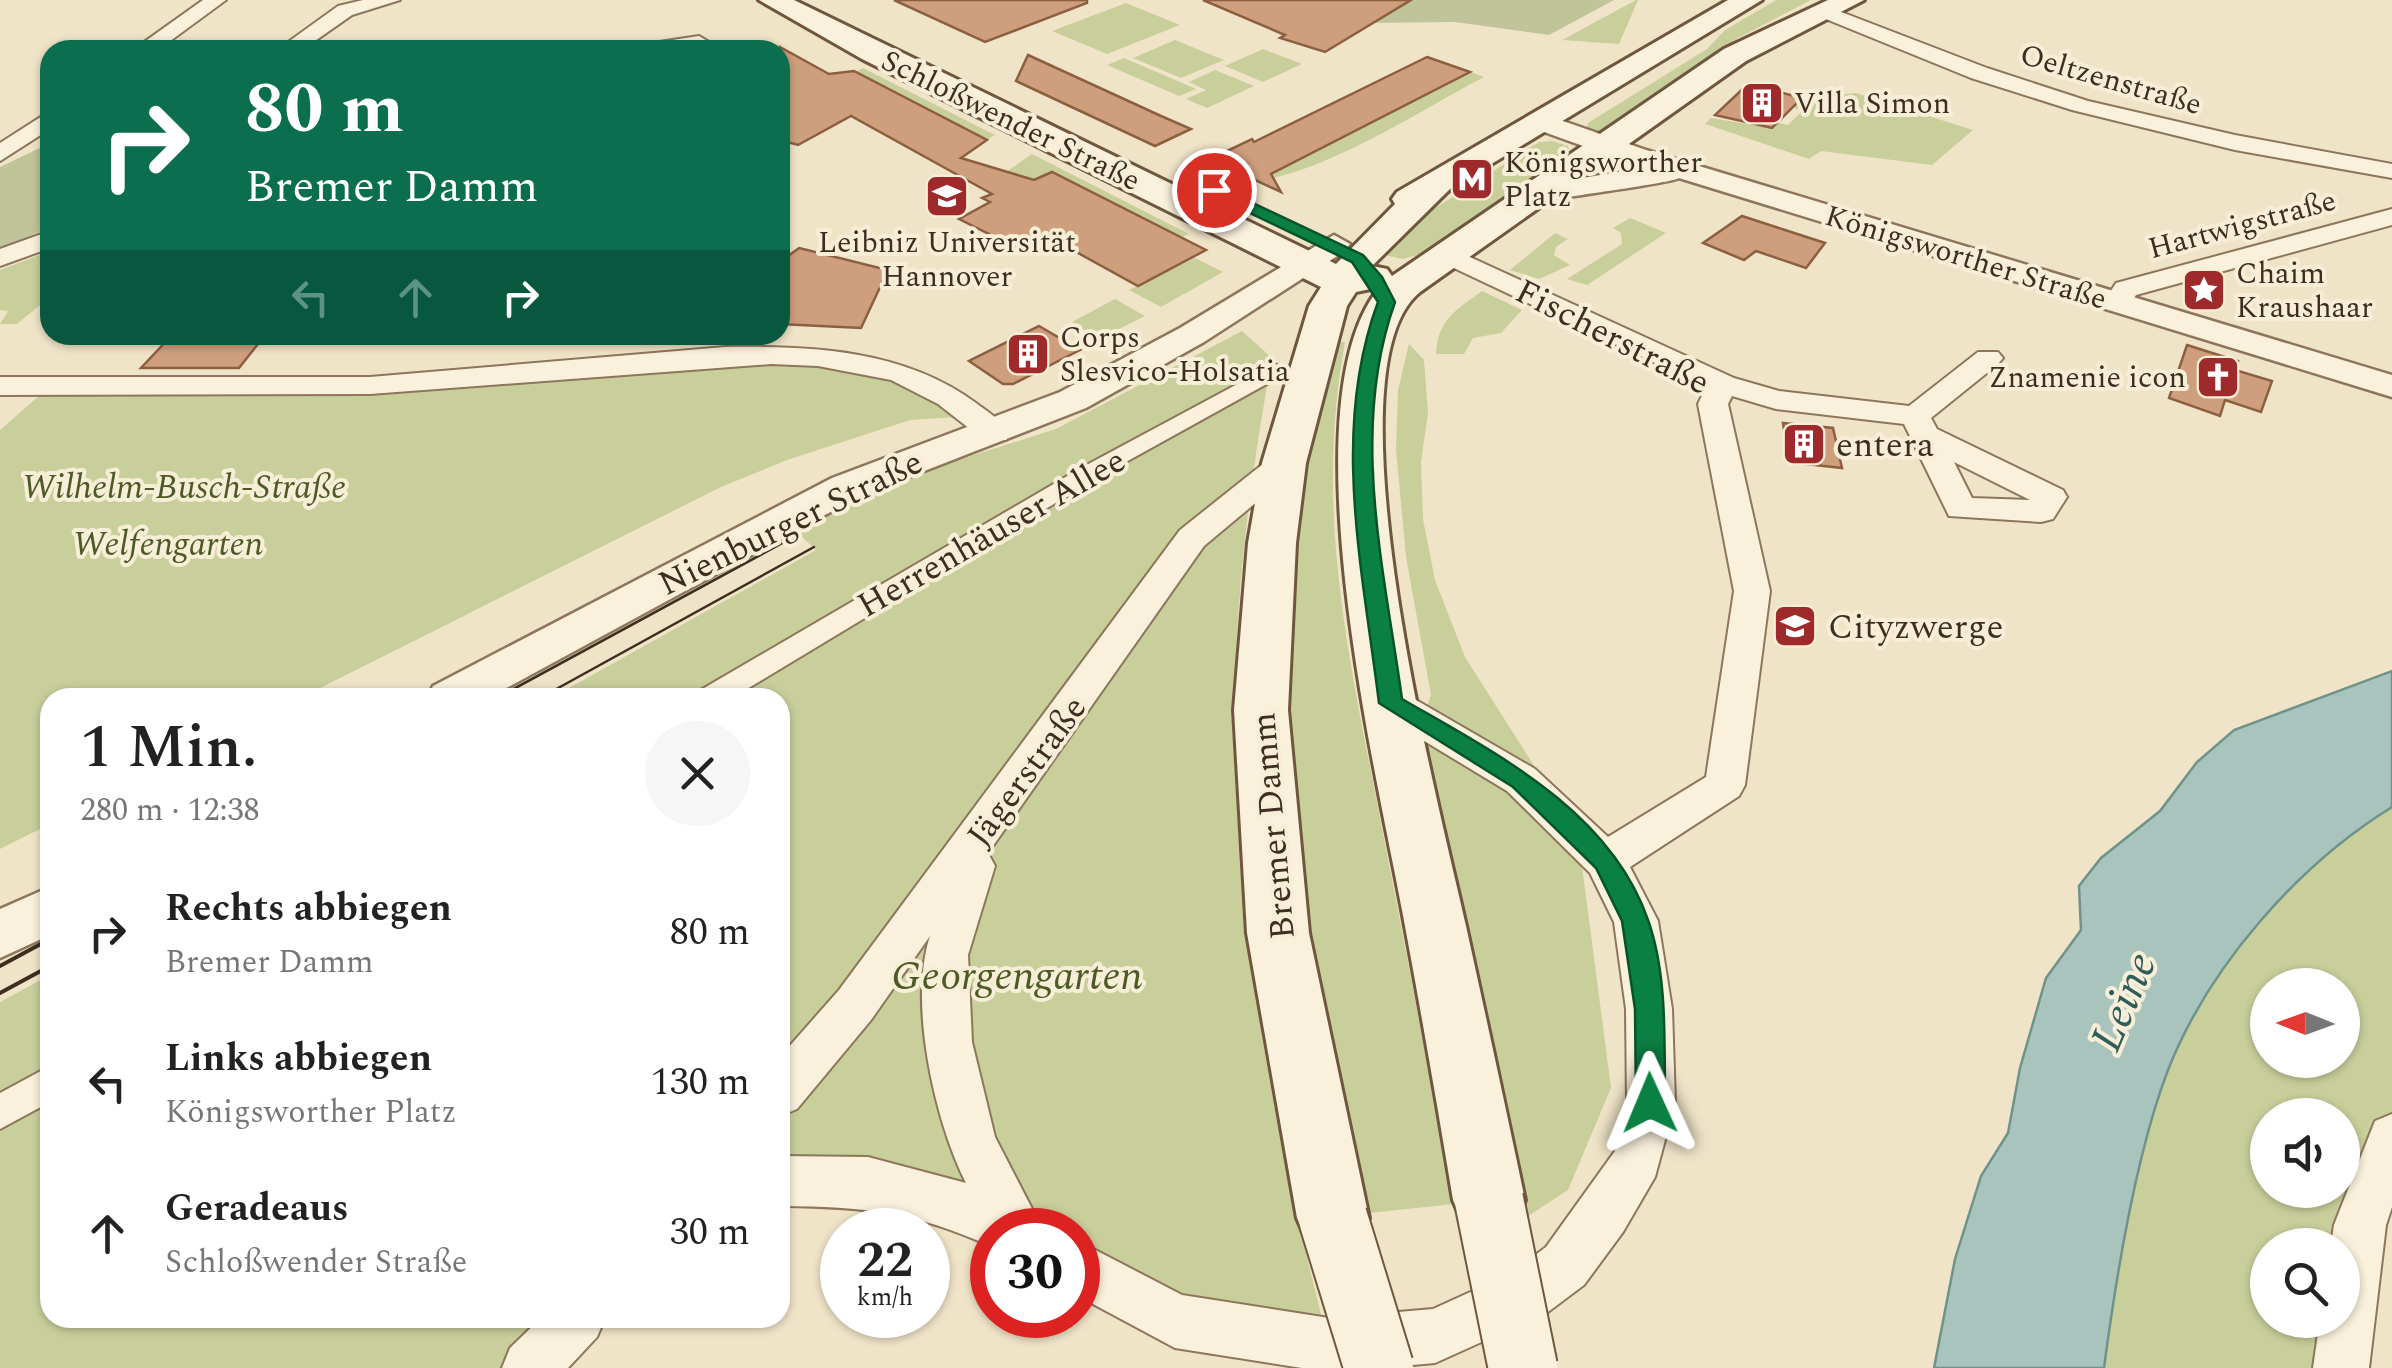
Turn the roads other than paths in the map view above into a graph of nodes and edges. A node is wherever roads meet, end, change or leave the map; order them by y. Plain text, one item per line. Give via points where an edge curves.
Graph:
1 (216, 0) edge
2 (773, 0) edge
3 (817, 0) edge
4 (1748, 0) edge
5 (383, 1) edge
6 (1837, 6) edge
7 (158, 40) edge
8 (302, 40) edge
9 (1542, 122) junction
10 (40, 126) edge
11 (1607, 146) junction
12 (0, 154) edge
13 (2392, 171) edge
14 (1713, 180) junction
15 (1543, 192) junction
16 (2392, 216) edge
17 (40, 243) edge
18 (0, 258) edge
19 (1440, 260) junction
20 (1350, 271) junction
21 (2116, 303) junction
22 (1988, 358) dead end
23 (1275, 370) dead end
24 (1723, 384) junction
25 (0, 386) edge
26 (2392, 386) edge
27 (995, 433) junction
28 (1284, 463) junction
29 (468, 688) edge
30 (726, 688) edge
31 (1391, 703) junction
32 (994, 817) junction
33 (1606, 861) junction
34 (40, 914) edge
35 (0, 935) edge
36 (790, 1081) edge
37 (40, 1089) edge
38 (0, 1112) edge
39 (2392, 1138) edge
40 (790, 1181) edge
41 (1004, 1208) edge
42 (970, 1211) edge
43 (1100, 1279) edge
44 (568, 1328) edge
45 (530, 1368) edge
46 (1379, 1368) edge
47 (1523, 1368) edge
48 (2341, 1368) edge

1 - 7 street
2 - 20 main road, Schloßwender Straße via 872,53
3 - 20 main road, Schloßwender Straße via 1135,155
4 - 9 main road
5 - 8 street via 346,10
6 - 11 main road via 1735,55
6 - 13 street, Oeltzenstraße via 1980,74 2235,145
9 - 11 street, Königsworther Straße
9 - 20 main road via 1440,181
10 - 12 street
11 - 14 street, Königsworther Straße
11 - 15 main road
14 - 15 street via 1622,177
14 - 21 street, Königsworther Straße
15 - 19 main road
16 - 21 street, Hartwigstraße via 2126,289
17 - 18 street
19 - 20 main road
19 - 24 street, Fischerstraße
20 - 27 street, Nienburger Straße via 1192,335 1073,400
20 - 28 main road, Bremer Damm via 1318,335
20 - 31 main road via 1376,332 1364,392 1362,476
21 - 26 street, Königsworther Straße
22 - 24 street via 1920,426
23 - 30 street, Herrenhäuser Allee via 1088,472
24 - 33 street, Fischerstraße via 1713,404 1752,591 1725,785
25 - 27 street via 368,385 782,357 912,376 942,390
27 - 29 street, Nienburger Straße via 846,487
28 - 32 street, Jägerstraße via 1192,538
28 - 46 main road, Bremer Damm, bridge via 1264,621 1261,710 1278,933 1333,1218
31 - 33 street via 1521,780
31 - 47 main road, bridge
32 - 36 street, Jägerstraße
32 - 41 street via 946,955 948,1042 972,1144
33 - 43 street via 1636,921 1649,1009 1650,1103 1637,1160 1565,1266 1529,1293 1435,1336 1329,1345 1175,1320
34 - 35 street
37 - 38 street
39 - 48 street via 2360,1226
40 - 42 street via 868,1182
44 - 45 street

